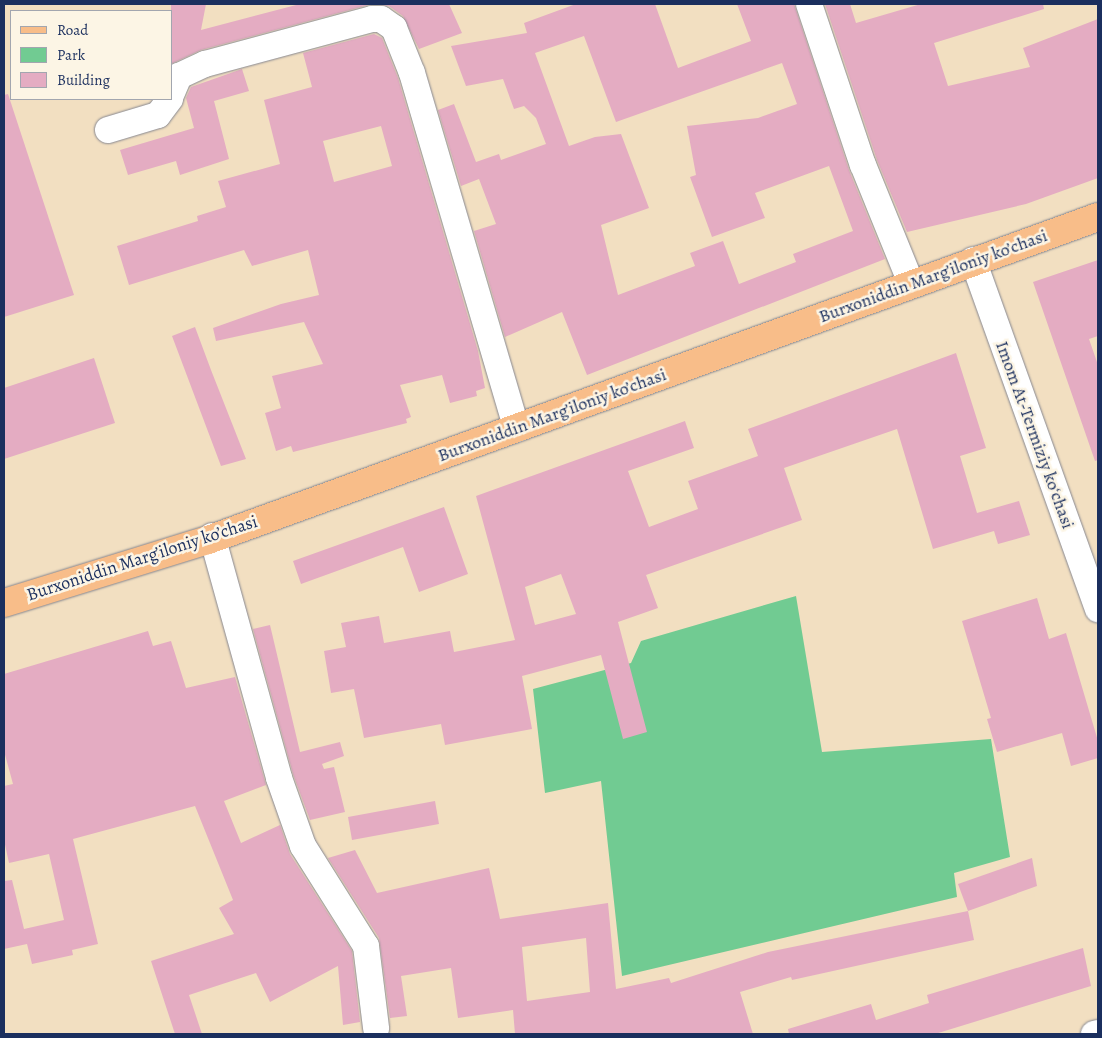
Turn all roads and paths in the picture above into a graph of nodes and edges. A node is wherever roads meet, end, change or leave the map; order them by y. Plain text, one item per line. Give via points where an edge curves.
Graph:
1 (809, 4) edge
2 (172, 93) edge
3 (169, 100) edge
4 (108, 130) dead end
5 (1098, 217) edge
6 (972, 260) junction
7 (911, 283) junction
8 (516, 429) junction
9 (212, 536) junction
10 (4, 603) edge
11 (1098, 609) edge
12 (376, 1028) dead end
13 (1098, 1032) edge
14 (1094, 1034) edge

1 - 7 street via 863,165
2 - 8 street via 179,76 205,64 372,19 381,19 394,28 412,73
3 - 4 street via 158,115
5 - 6 main road, Burxoniddin Marg’iloniy ko’chasi
6 - 7 main road, Burxoniddin Marg’iloniy ko’chasi
6 - 11 street, Imom At-Termiziy koʻchasi
7 - 8 main road, Burxoniddin Marg’iloniy ko’chasi
8 - 9 main road, Burxoniddin Marg’iloniy ko’chasi
9 - 10 main road, Burxoniddin Marg’iloniy ko’chasi via 208,540
9 - 12 street via 279,778 303,846 366,946
13 - 14 street

